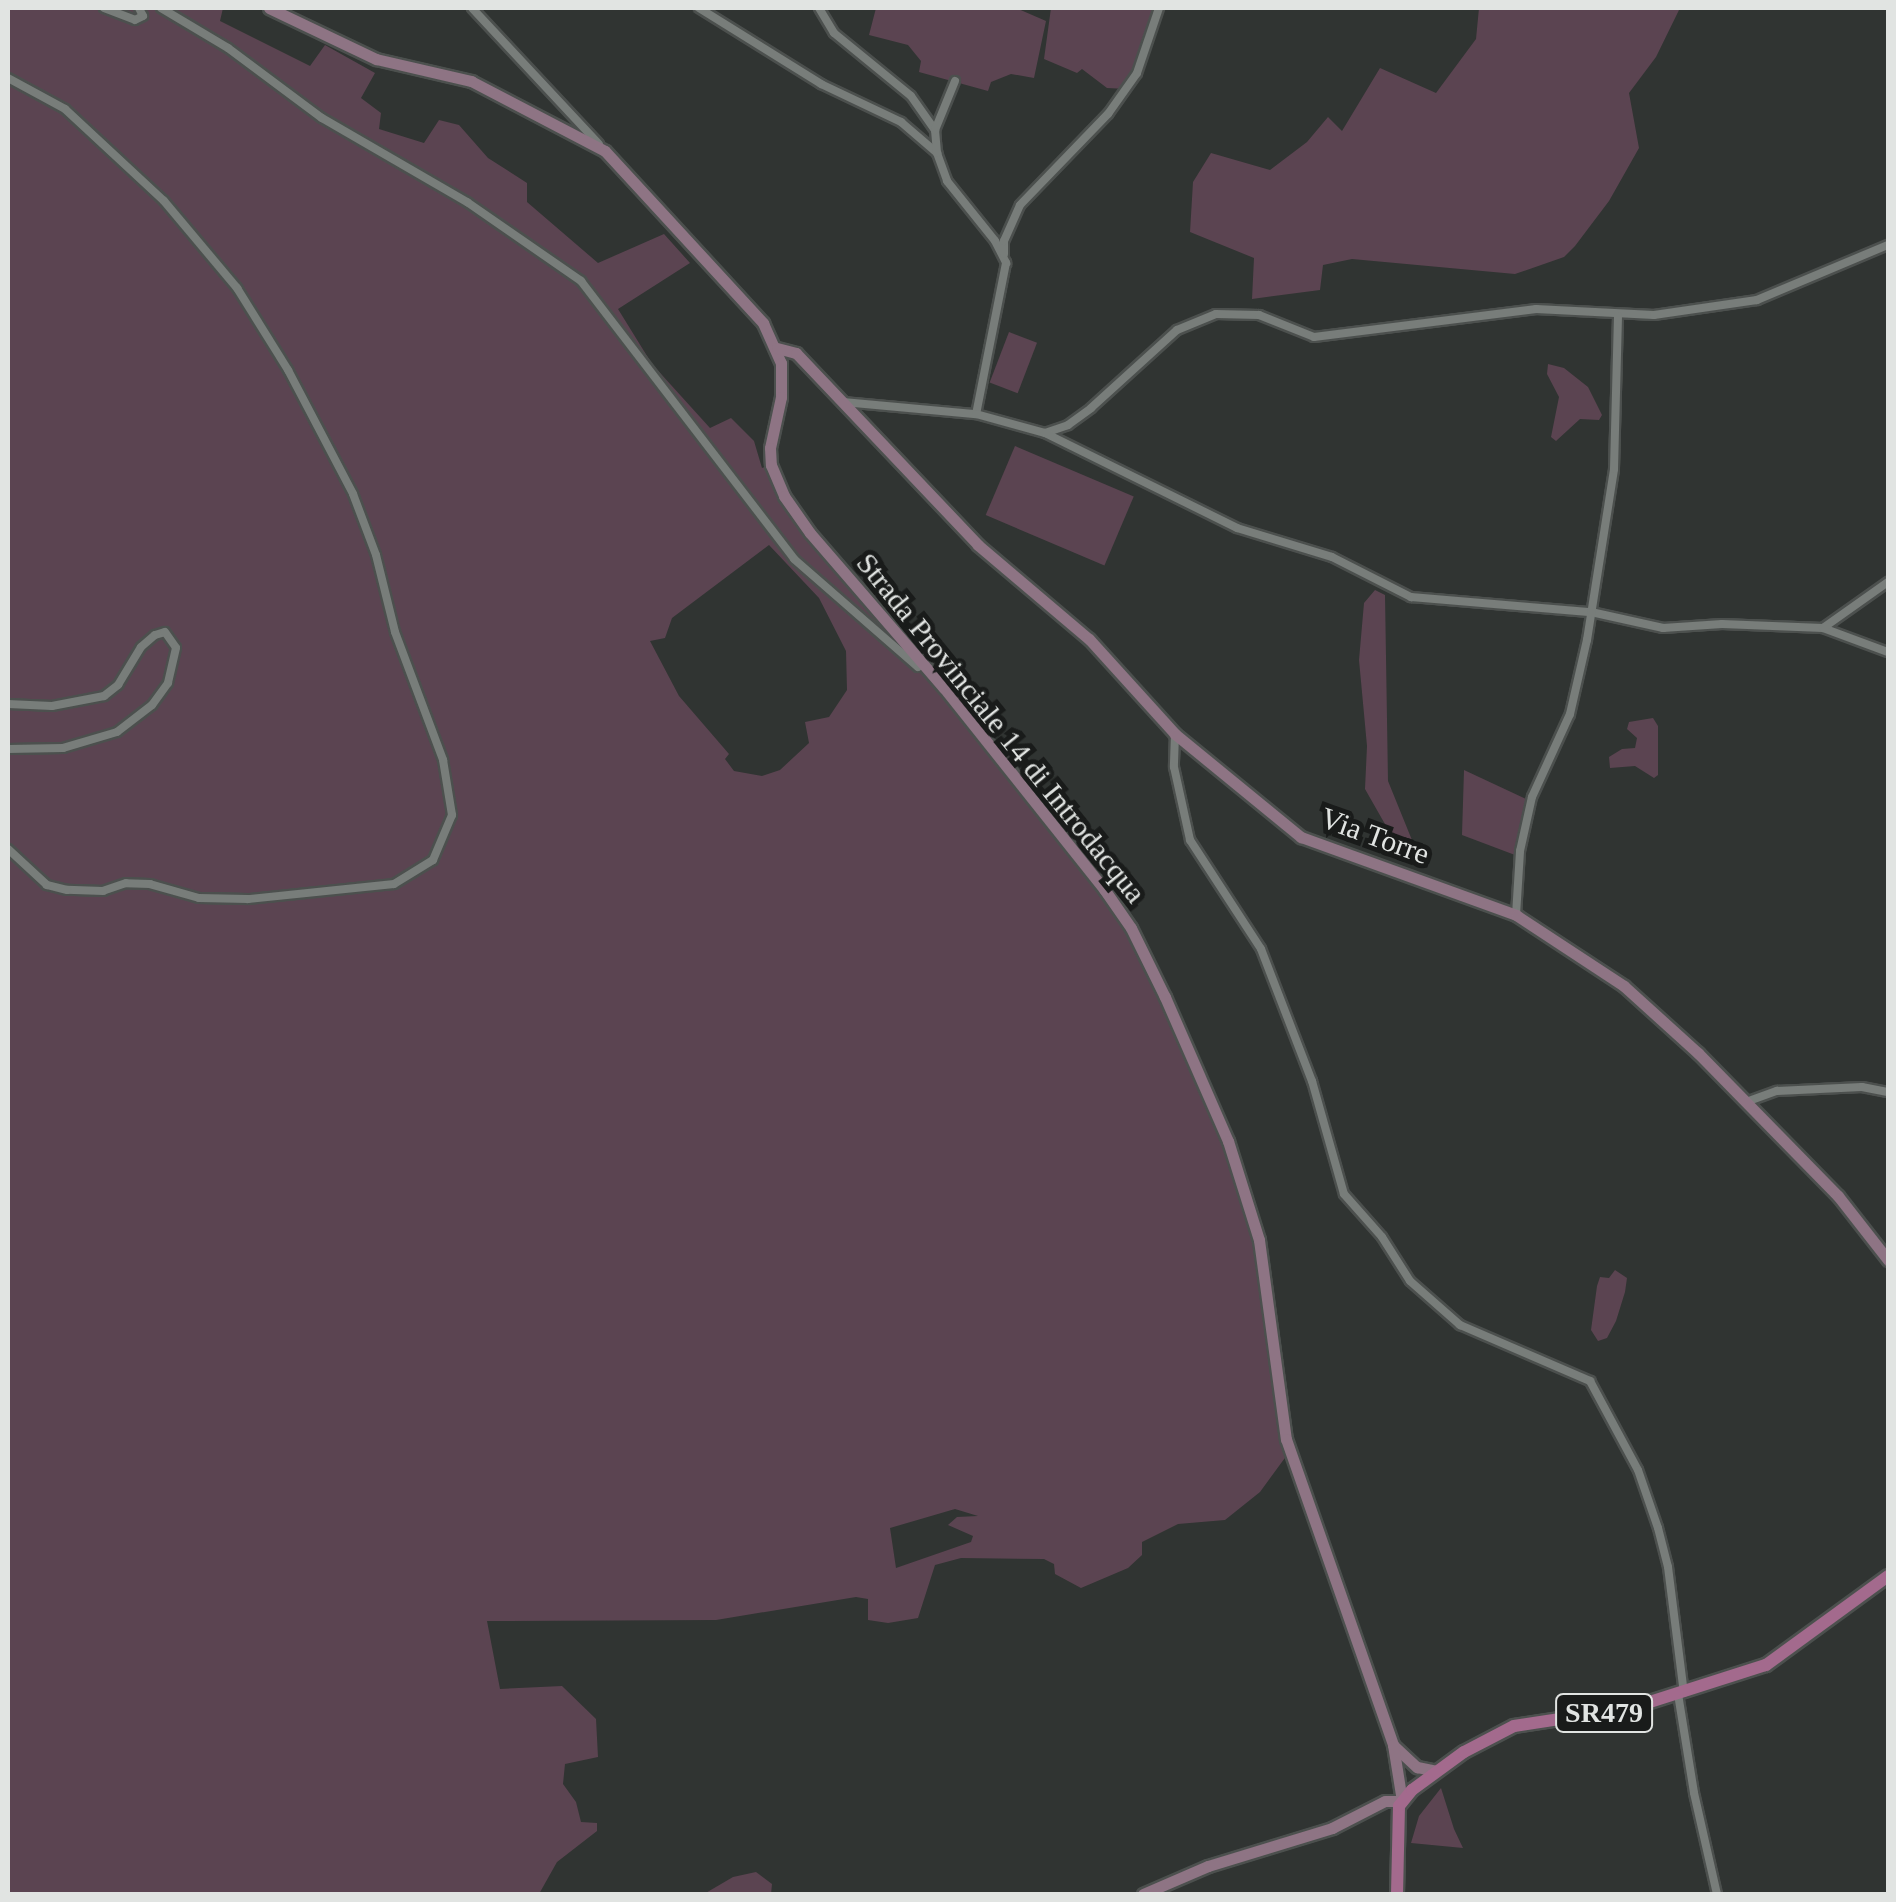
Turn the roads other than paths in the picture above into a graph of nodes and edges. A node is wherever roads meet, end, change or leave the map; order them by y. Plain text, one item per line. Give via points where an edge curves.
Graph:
1 (104, 8) edge
2 (138, 8) edge
3 (161, 8) edge
4 (268, 8) edge
5 (472, 8) edge
6 (698, 8) edge
7 (819, 8) edge
8 (1159, 8) edge
9 (8, 78) edge
10 (954, 82) dead end
11 (934, 130) junction
12 (605, 151) junction
13 (936, 153) junction
14 (1888, 245) edge
15 (1004, 254) junction
16 (1618, 316) junction
17 (778, 348) junction
18 (844, 402) junction
19 (976, 414) junction
20 (1045, 433) junction
21 (1888, 582) edge
22 (1590, 612) junction
23 (1823, 628) junction
24 (1888, 652) edge
25 (924, 664) junction
26 (8, 704) edge
27 (1176, 734) junction
28 (8, 750) edge
29 (8, 849) edge
30 (1516, 915) junction
31 (1888, 1092) edge
32 (1745, 1104) junction
33 (1888, 1260) edge
34 (1888, 1576) edge
35 (1681, 1693) junction
36 (1393, 1745) junction
37 (1437, 1771) junction
38 (1402, 1801) junction
39 (1143, 1894) edge
40 (1398, 1894) edge
41 (1717, 1894) edge

1 - 2 street via 135,20 143,16
3 - 25 street via 322,118 467,202 572,273 794,560 918,667
4 - 12 main road via 376,59 471,81
5 - 12 street
6 - 13 street via 821,84 901,122
7 - 11 street via 834,34 904,87
8 - 15 street via 1138,73 1020,205
9 - 29 street via 64,109 164,202 237,288 288,370 376,554 442,760 452,815 433,860 394,884 248,899 199,898 150,884 67,890 47,885
10 - 11 street
11 - 13 street
12 - 17 main road via 756,312
13 - 15 street via 951,186
14 - 16 street via 1757,300
15 - 19 street via 1004,286
16 - 20 street via 1536,308 1314,336 1259,315 1216,314 1177,330 1091,408
16 - 22 street via 1614,468
17 - 18 main road, Via Torre via 792,350
17 - 25 main road, Strada Provinciale 14 di Introdacqua via 781,397 770,448 784,496
18 - 19 street
18 - 27 main road, Via Torre via 978,545 1089,639
19 - 20 street
20 - 22 street via 1237,528 1332,557 1411,597
21 - 23 street
22 - 23 street via 1663,628
22 - 30 street via 1570,714 1532,797
23 - 24 street
25 - 36 main road, Strada Provinciale 14 di Introdacqua via 1120,910 1200,1074 1259,1240 1286,1439
26 - 28 street via 52,706 104,696 155,635 165,632 176,648 168,683 117,732 63,748
27 - 30 main road, Via Torre via 1301,837
27 - 35 street via 1174,767 1190,840 1260,948 1312,1080 1344,1194 1410,1281 1460,1325 1590,1381 1638,1470 1665,1552
30 - 32 main road, Via Torre via 1649,1006
31 - 32 street via 1778,1091
32 - 33 main road, Via Torre via 1838,1196
34 - 35 main road, SR479 via 1780,1658
35 - 37 main road, SR479 via 1631,1708 1514,1726
35 - 41 street
36 - 37 main road via 1416,1767
36 - 38 main road, Strada Provinciale 14 di Introdacqua
37 - 38 main road, SR479
38 - 39 main road via 1385,1801 1332,1828 1208,1866
38 - 40 main road via 1396,1819

